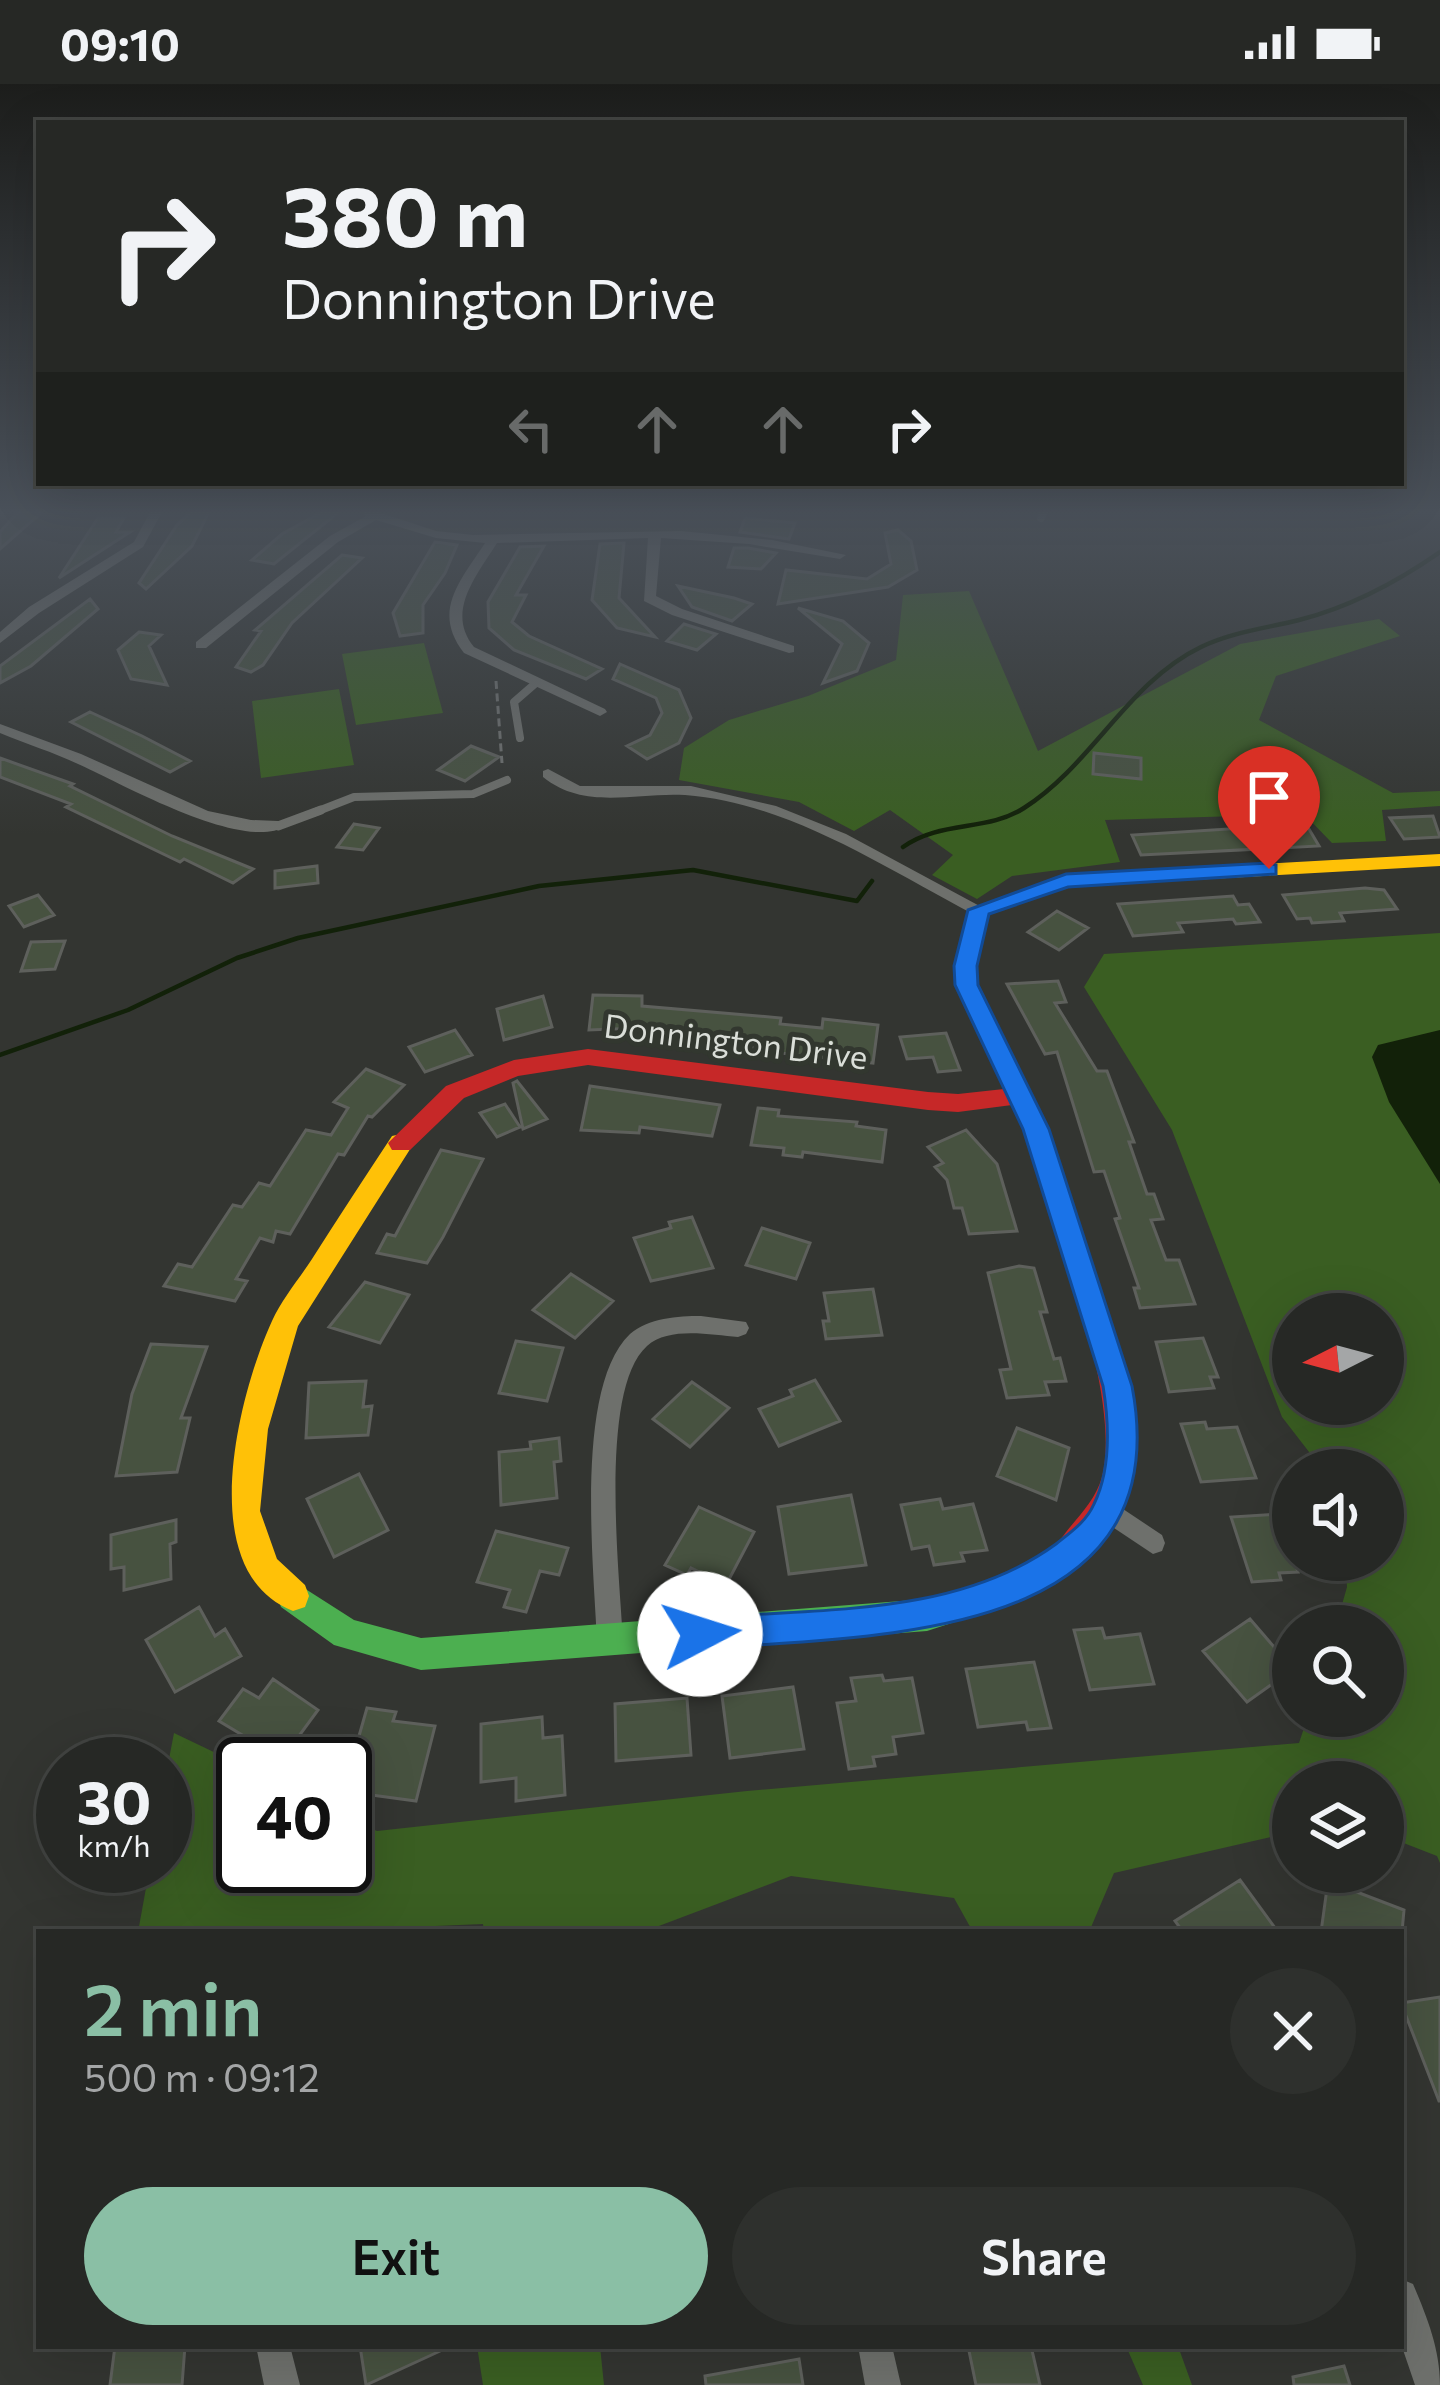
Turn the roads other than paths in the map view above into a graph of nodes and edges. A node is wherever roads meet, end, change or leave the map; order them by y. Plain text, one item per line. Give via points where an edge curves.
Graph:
1 (23, 619) edge
2 (233, 619) edge
3 (453, 619) edge
4 (699, 619) edge
5 (0, 639) edge
6 (201, 645) dead end
7 (789, 649) dead end
8 (536, 682) junction
9 (600, 712) dead end
10 (0, 728) edge
11 (520, 738) dead end
12 (548, 774) dead end
13 (507, 780) dead end
14 (278, 826) joint
15 (1440, 860) edge
16 (979, 910) junction
17 (1023, 1096) junction
18 (738, 1328) dead end
19 (1108, 1510) junction
20 (1153, 1543) dead end
21 (610, 1641) junction
22 (1404, 2304) edge
23 (274, 2349) edge
24 (876, 2349) edge
25 (282, 2385) edge
26 (883, 2385) edge
27 (1433, 2385) edge

1 - 5 street
2 - 6 street
3 - 8 street via 470,650
4 - 7 street
8 - 9 street
8 - 11 lane via 514,702
10 - 14 street via 188,813
12 - 16 street via 585,792 682,790 783,809
13 - 14 lane via 473,794 354,797
15 - 16 street via 1066,881
16 - 17 street, Donnington Drive via 967,985
17 - 19 street, Donnington Drive via 1118,1386 1124,1450
17 - 21 street, Donnington Drive via 928,1101 588,1058 514,1068 455,1092 399,1144 285,1324 253,1429 244,1511 264,1568 315,1614 382,1647 462,1654
18 - 21 street via 678,1324 640,1337 618,1360 605,1419
19 - 20 street
19 - 21 street, Donnington Drive via 1064,1559 965,1607
22 - 27 street
23 - 25 street
24 - 26 street

